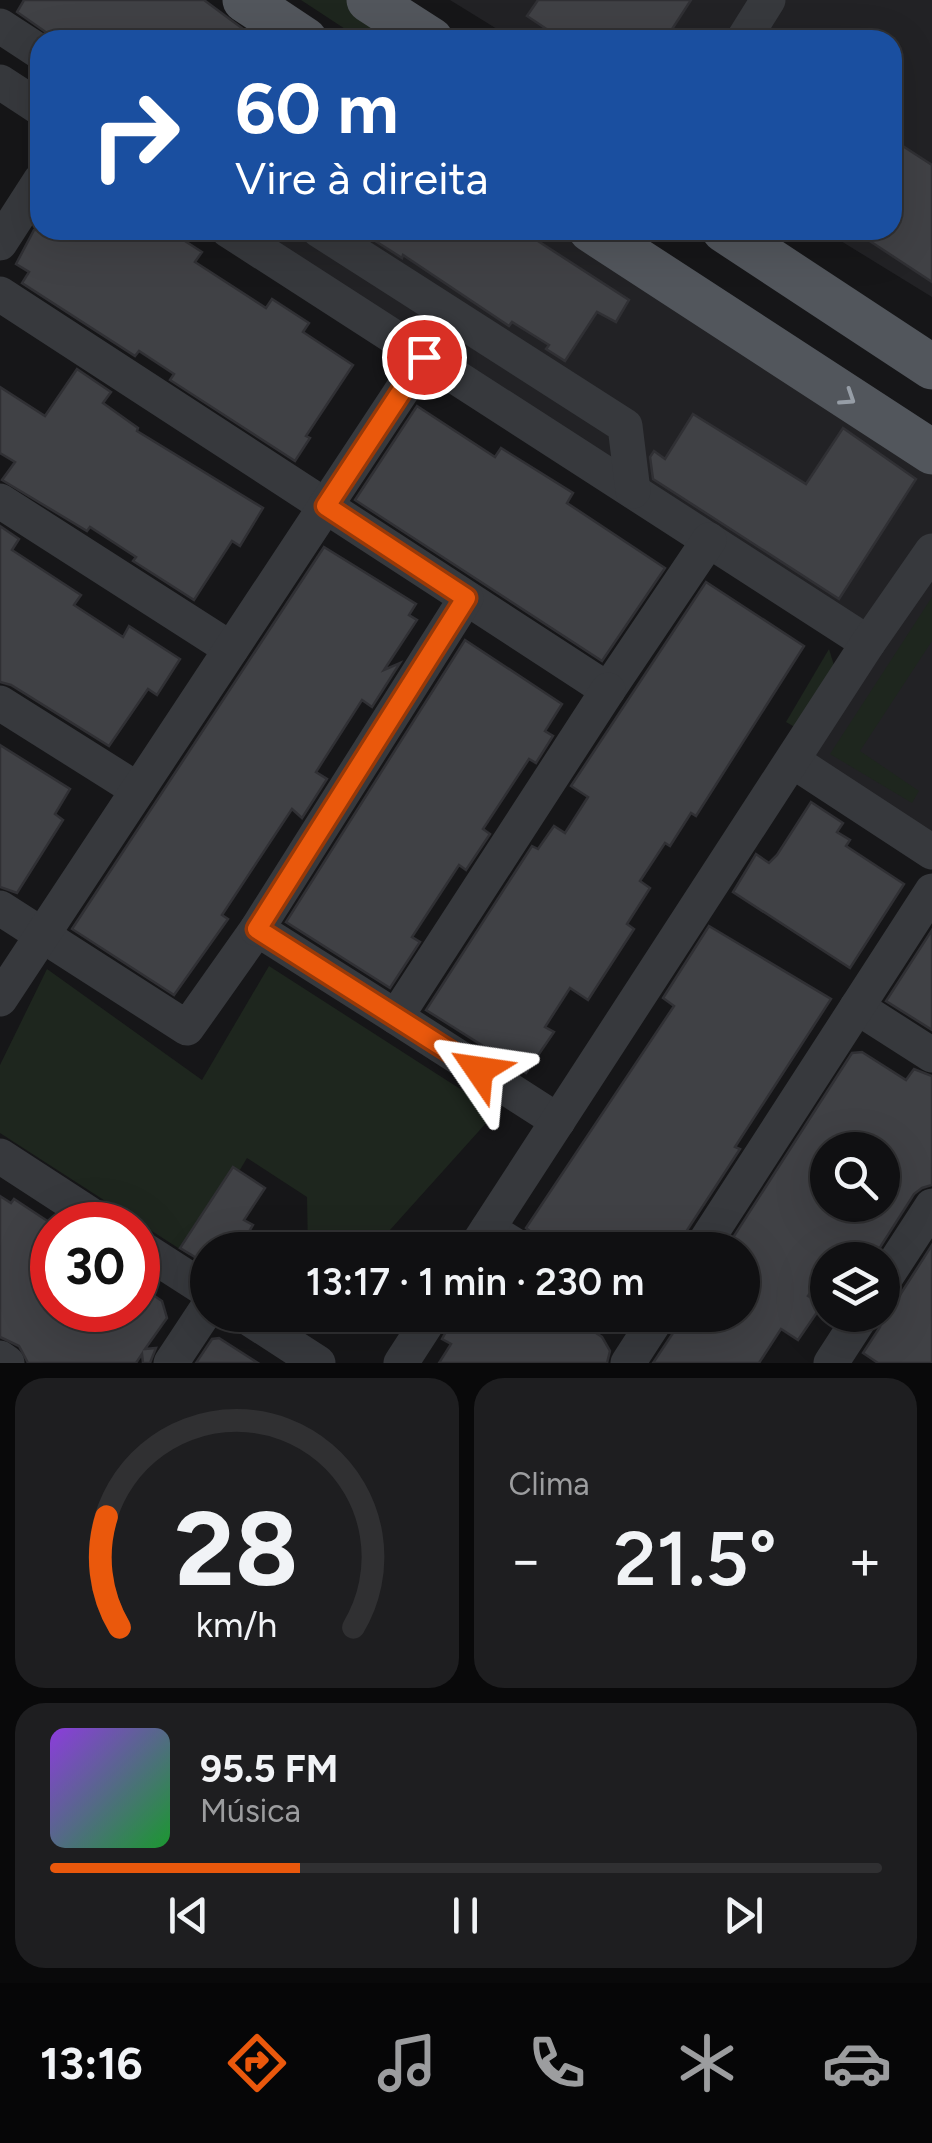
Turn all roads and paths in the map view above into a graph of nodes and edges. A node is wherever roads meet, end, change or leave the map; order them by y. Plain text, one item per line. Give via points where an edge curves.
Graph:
1 (245, 0) edge
2 (369, 0) edge
3 (768, 0) edge
4 (0, 26) edge
5 (290, 30) edge
6 (416, 30) edge
7 (749, 30) edge
8 (30, 46) edge
9 (0, 82) edge
10 (30, 102) edge
11 (30, 196) edge
12 (243, 240) edge
13 (335, 240) edge
14 (606, 240) edge
15 (732, 240) edge
16 (739, 240) edge
17 (0, 243) edge
18 (0, 294) edge
19 (687, 294) junction
20 (830, 299) junction
21 (424, 357) junction
22 (787, 358) junction
23 (932, 367) edge
24 (932, 452) edge
25 (633, 491) junction
26 (0, 501) edge
27 (326, 506) junction
28 (709, 540) junction
29 (932, 552) edge
30 (466, 598) junction
31 (868, 643) junction
32 (231, 649) junction
33 (608, 690) junction
34 (0, 703) edge
35 (793, 761) junction
36 (138, 790) junction
37 (932, 852) edge
38 (932, 891) edge
39 (0, 908) edge
40 (257, 929) junction
41 (42, 935) junction
42 (0, 999) edge
43 (856, 1007) junction
44 (396, 1017) junction
45 (932, 1055) edge
46 (558, 1121) junction
47 (0, 1156) edge
48 (71, 1202) edge
49 (932, 1206) edge
50 (486, 1232) edge
51 (712, 1232) edge
52 (900, 1255) edge
53 (160, 1260) edge
54 (190, 1279) edge
55 (191, 1332) edge
56 (270, 1332) edge
57 (421, 1332) edge
58 (639, 1332) edge
59 (851, 1332) edge
60 (0, 1358) edge
61 (7, 1363) edge
62 (171, 1363) edge
63 (318, 1363) edge
64 (401, 1363) edge
65 (628, 1363) edge
66 (830, 1363) edge

1 - 5 main road
2 - 6 main road
3 - 7 street
4 - 8 street
9 - 10 street
11 - 17 street
12 - 21 street
13 - 25 street via 625,426
14 - 19 main road
15 - 19 main road via 743,271 724,298
16 - 20 main road
18 - 27 street
19 - 22 main road
20 - 22 main road via 792,304 778,326
20 - 23 main road
21 - 25 street
21 - 27 street
22 -> 24 main road
25 - 28 street
26 - 32 street
27 - 30 street
27 - 32 street
28 - 31 street
28 - 33 street
29 - 31 street
30 - 33 street
30 - 40 street
31 - 35 street
32 - 36 street
33 - 44 street
34 - 36 street
35 - 37 street
35 - 46 street
36 - 41 street
38 - 43 street
39 - 41 street
40 - 41 street via 187,1028
40 - 44 street
41 - 42 street
43 - 45 street
43 - 51 street
44 - 46 street
46 - 50 street
47 - 48 street
49 - 52 street
53 - 54 street
55 - 62 street
56 - 63 street
57 - 64 street
58 - 65 street
59 - 66 street
60 - 61 street

